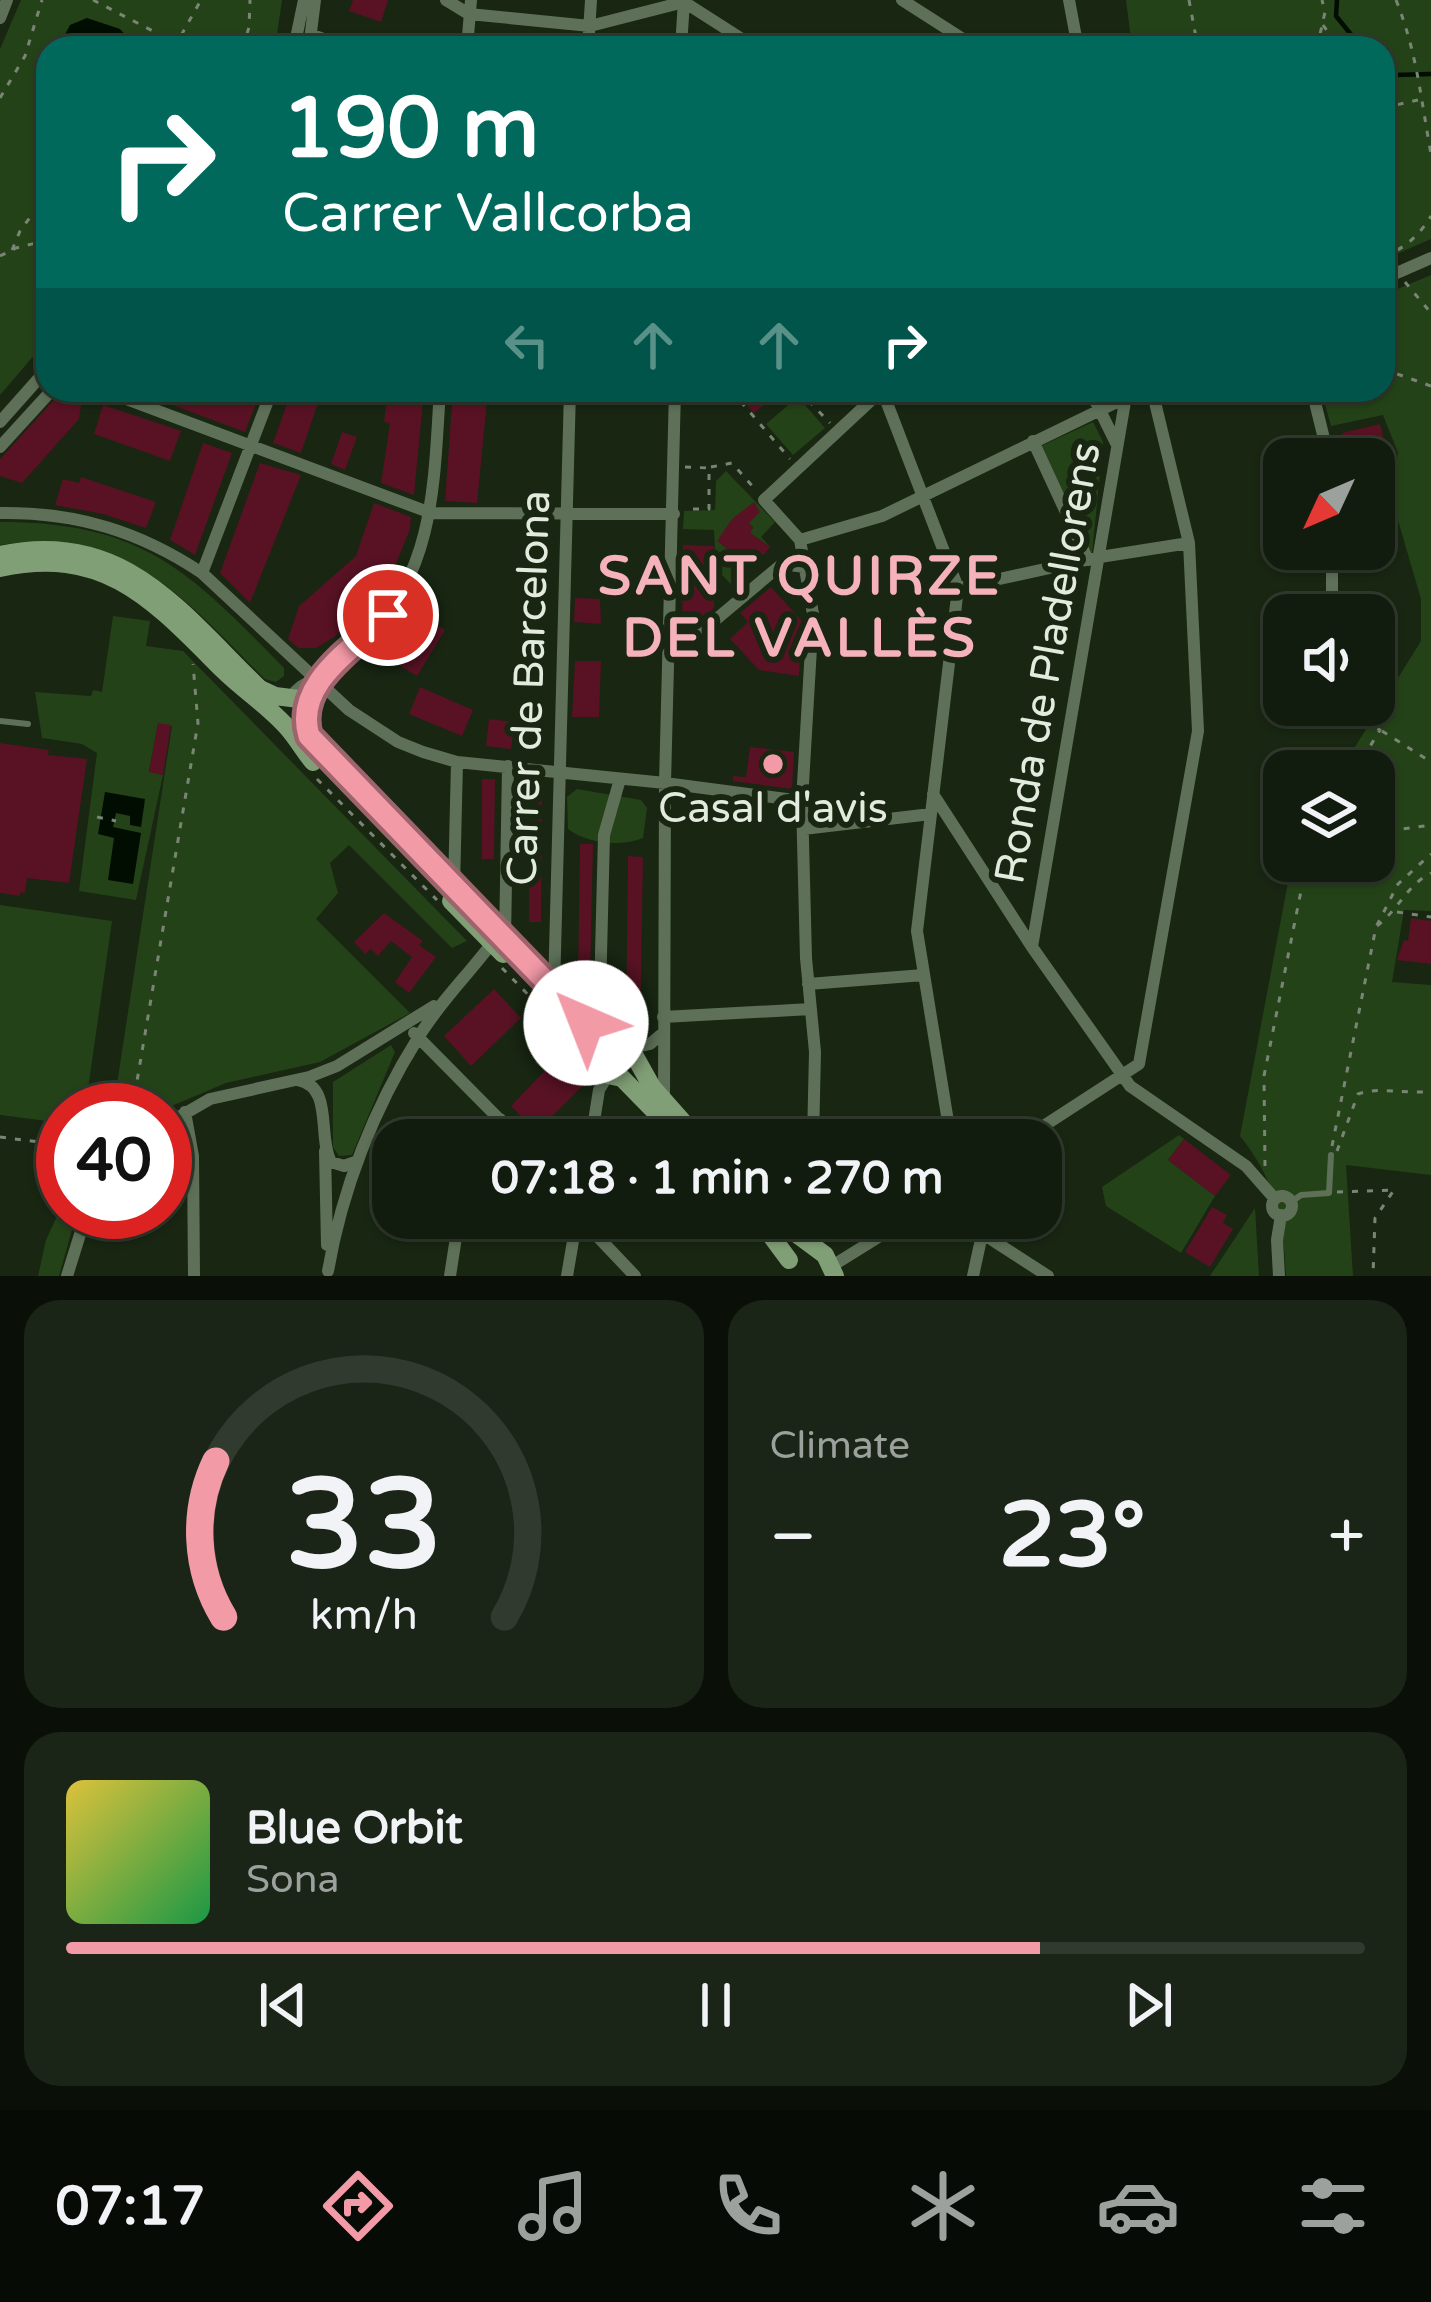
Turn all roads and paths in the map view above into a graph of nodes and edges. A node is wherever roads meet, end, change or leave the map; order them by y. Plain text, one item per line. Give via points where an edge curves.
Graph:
1 (7, 0) edge
2 (42, 0) edge
3 (93, 0) edge
4 (201, 0) edge
5 (250, 0) edge
6 (304, 0) edge
7 (315, 0) edge
8 (446, 0) edge
9 (591, 0) edge
10 (902, 0) edge
11 (1070, 0) edge
12 (1190, 0) edge
13 (1322, 0) edge
14 (1396, 0) edge
15 (684, 1) edge
16 (470, 7) edge
17 (0, 18) edge
18 (1322, 24) junction
19 (590, 26) junction
20 (157, 36) edge
21 (181, 36) edge
22 (245, 36) edge
23 (296, 36) edge
24 (311, 36) edge
25 (589, 36) edge
26 (682, 36) edge
27 (738, 36) edge
28 (958, 36) edge
29 (1076, 36) edge
30 (1196, 36) edge
31 (1320, 36) edge
32 (1330, 36) edge
33 (0, 98) edge
34 (1420, 100) junction
35 (1395, 105) edge
36 (1431, 154) edge
37 (36, 209) edge
38 (1431, 216) edge
39 (36, 243) edge
40 (12, 250) junction
41 (1395, 252) edge
42 (0, 256) edge
43 (1431, 258) edge
44 (1400, 271) junction
45 (1395, 273) edge
46 (1431, 313) edge
47 (1395, 373) edge
48 (36, 382) edge
49 (1431, 386) edge
50 (41, 402) edge
51 (134, 402) edge
52 (268, 402) edge
53 (439, 402) edge
54 (570, 402) edge
55 (675, 402) edge
56 (741, 402) edge
57 (809, 402) edge
58 (870, 402) edge
59 (887, 402) edge
60 (1096, 402) edge
61 (1113, 402) edge
62 (1128, 402) edge
63 (1159, 402) edge
64 (1315, 402) edge
65 (1100, 410) junction
66 (0, 422) edge
67 (839, 434) junction
68 (1324, 438) edge
69 (1033, 441) junction
70 (1118, 445) junction
71 (251, 446) junction
72 (0, 447) edge
73 (674, 466) junction
74 (709, 468) junction
75 (799, 469) junction
76 (922, 494) junction
77 (764, 500) junction
78 (674, 511) junction
79 (0, 513) edge
80 (431, 513) junction
81 (567, 514) junction
82 (800, 540) junction
83 (1189, 543) junction
84 (0, 555) edge
85 (1094, 559) junction
86 (805, 567) junction
87 (0, 568) edge
88 (202, 573) junction
89 (958, 588) junction
90 (192, 657) dead end
91 (670, 658) junction
92 (319, 679) junction
93 (289, 697) junction
94 (294, 719) junction
95 (0, 721) edge
96 (28, 724) dead end
97 (1374, 726) edge
98 (1380, 730) junction
99 (1367, 750) edge
100 (457, 762) junction
101 (1431, 762) edge
102 (304, 765) dead end
103 (508, 766) junction
104 (560, 774) junction
105 (620, 779) junction
106 (665, 782) junction
107 (933, 794) junction
108 (802, 801) junction
109 (931, 814) junction
110 (98, 817) dead end
111 (116, 820) dead end
112 (1431, 825) edge
113 (803, 829) junction
114 (1395, 830) edge
115 (1431, 854) edge
116 (1431, 873) edge
117 (1303, 882) edge
118 (454, 887) junction
119 (446, 910) dead end
120 (1396, 912) junction
121 (1431, 917) edge
122 (1376, 927) junction
123 (494, 944) junction
124 (1032, 946) junction
125 (924, 975) junction
126 (808, 984) junction
127 (554, 989) junction
128 (449, 993) junction
129 (811, 1009) junction
130 (663, 1016) junction
131 (556, 1024) dead end
132 (403, 1026) junction
133 (663, 1033) junction
134 (380, 1042) junction
135 (415, 1042) junction
136 (616, 1047) junction
137 (615, 1076) junction
138 (1123, 1076) junction
139 (296, 1080) junction
140 (137, 1083) edge
141 (1431, 1091) edge
142 (664, 1102) junction
143 (192, 1109) edge
144 (500, 1119) edge
145 (594, 1119) edge
146 (660, 1119) edge
147 (680, 1119) edge
148 (813, 1119) edge
149 (948, 1119) edge
150 (1055, 1119) edge
151 (0, 1137) edge
152 (36, 1142) edge
153 (192, 1146) edge
154 (325, 1150) junction
155 (1331, 1155) junction
156 (358, 1161) junction
157 (1258, 1178) junction
158 (1329, 1193) junction
159 (1275, 1199) junction
160 (1291, 1202) junction
161 (1281, 1215) junction
162 (79, 1239) edge
163 (456, 1239) edge
164 (575, 1239) edge
165 (599, 1239) edge
166 (771, 1239) edge
167 (803, 1239) edge
168 (809, 1239) edge
169 (879, 1239) edge
170 (981, 1239) edge
171 (990, 1239) edge
172 (808, 1243) junction
173 (788, 1268) edge
174 (833, 1271) edge
175 (328, 1273) edge
176 (68, 1276) edge
177 (194, 1276) edge
178 (450, 1276) edge
179 (567, 1276) edge
180 (635, 1276) edge
181 (974, 1276) edge
182 (1048, 1276) edge
183 (1279, 1276) edge
184 (1373, 1276) edge

1 - 17 street
2 - 33 path via 25,56
3 - 20 path
4 - 21 path
5 - 22 path
6 - 23 street
7 - 24 street
8 - 16 street
9 - 19 street
10 - 28 street
11 - 29 street
12 - 30 path
13 - 18 path
14 - 34 path via 1418,65
15 - 19 street
15 - 26 street
15 - 27 street
16 - 19 street
18 - 31 path
18 - 32 path
19 - 25 street
34 - 35 path
34 - 36 path
37 - 40 path
38 - 41 path
39 - 40 path
40 - 42 path
43 - 44 street
44 - 45 street
44 - 46 path
47 - 49 path
48 - 66 street
50 - 72 street
51 - 71 street
52 - 71 street
53 - 80 street
54 - 81 street, Carrer de Barcelona
55 - 73 street
56 - 75 path
57 - 67 path
58 - 67 street
59 - 76 street
60 - 65 street
61 - 65 street
62 - 70 street, Ronda de Pladellorens
63 - 83 street
64 - 68 street
65 - 69 street
65 - 70 street
67 - 75 street
69 - 76 street
69 - 85 street
70 - 85 street, Ronda de Pladellorens
71 - 80 street
71 - 88 street
73 - 74 path
73 - 78 street
74 - 77 path via 732,463
74 - 78 path via 709,509
75 - 77 street
76 - 82 street via 882,516
76 - 89 street
77 - 82 street
78 - 81 street
78 - 91 street
79 - 88 street via 108,525
80 - 81 street
80 - 92 street via 388,615
81 - 104 street, Carrer de Barcelona
82 - 86 street
83 - 85 street
83 - 138 street via 1198,731 1142,1052
84 - 93 street via 80,552 127,568 260,689
85 - 89 street
85 - 124 street, Ronda de Pladellorens
86 - 91 street via 782,564
86 - 108 street via 813,614
87 - 94 street via 56,562 121,580
88 - 92 street
89 - 107 street
90 - 140 path via 198,723
91 - 106 street
92 - 93 street
92 - 94 street
92 - 100 street via 373,728
93 - 94 street via 278,704
94 - 118 street
94 - 123 street via 310,758
95 - 96 lane
97 - 98 path
98 - 99 path
98 - 101 path
100 - 103 street
100 - 118 street
102 - 119 path
103 - 104 street
103 - 123 street
104 - 105 street
104 - 127 street, Carrer de Barcelona
105 - 106 street
105 - 136 street via 604,835
106 - 108 street
106 - 130 street
107 - 109 street
107 - 124 street
108 - 113 street
109 - 113 street
109 - 125 street via 917,931
110 - 111 path
112 - 114 path
113 - 126 street
115 - 122 path via 1398,884
116 - 120 path via 1413,882
117 - 157 path via 1264,1076 1268,1131
118 - 123 street
120 - 121 path
120 - 122 path
122 - 155 path
123 - 127 street
123 - 128 street
123 - 131 path
123 - 136 street
124 - 138 street
125 - 126 street
125 - 149 street
126 - 129 street
127 - 136 street
128 - 132 street
128 - 135 street
129 - 130 street
129 - 148 street
130 - 133 street
132 - 134 street
132 - 135 street
133 - 136 street
133 - 142 street
134 - 135 street
134 - 139 street
135 - 144 street
135 - 156 street
136 - 137 street
136 - 137 street via 599,1062
136 - 142 street
137 - 145 street via 599,1090
137 - 146 street
138 - 150 street
138 - 157 street
139 - 143 street via 232,1091
139 - 154 street via 318,1092
141 - 155 path via 1358,1094 1340,1150
142 - 147 street
151 - 152 path
153 - 177 street
154 - 156 street via 335,1166
154 - 175 street
155 - 158 lane
156 - 175 street
157 - 159 street
158 - 160 lane
158 - 184 path via 1394,1190 1375,1218
159 - 160 street
159 - 161 street
160 - 161 street
161 - 183 street
162 - 176 street
163 - 178 street
164 - 179 street
165 - 180 street
166 - 173 street
167 - 172 street
168 - 172 street
169 - 174 street
170 - 181 street
171 - 182 street
172 - 173 street
172 - 174 street

